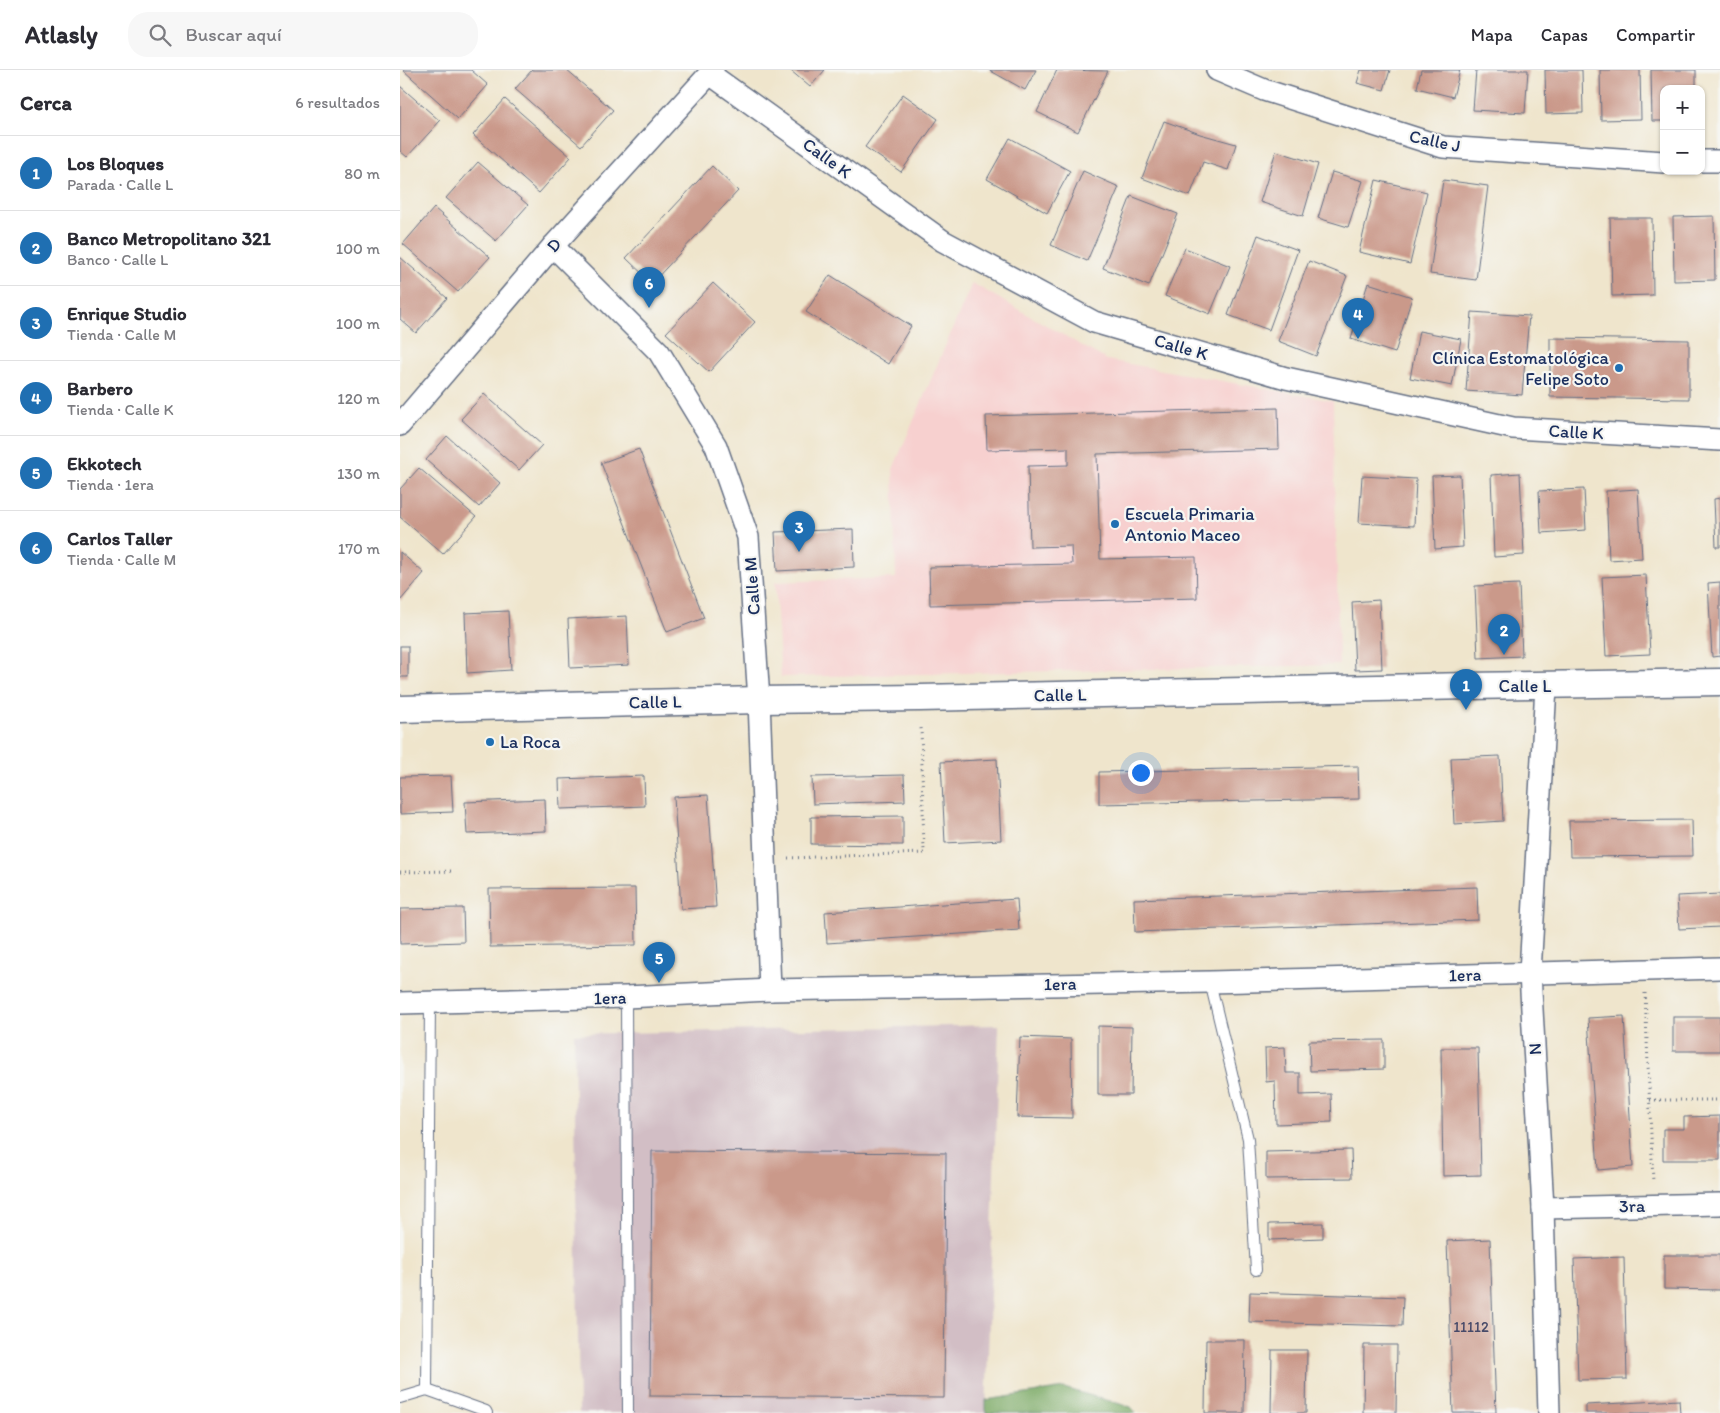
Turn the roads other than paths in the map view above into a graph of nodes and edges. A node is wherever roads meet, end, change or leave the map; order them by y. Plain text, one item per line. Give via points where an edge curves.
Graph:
1 (1217, 70) edge
2 (712, 72) edge
3 (1720, 161) edge
4 (1660, 162) edge
5 (1705, 162) edge
6 (553, 246) junction
7 (400, 426) edge
8 (1720, 440) edge
9 (1720, 682) edge
10 (1546, 686) junction
11 (759, 700) junction
12 (400, 709) edge
13 (1720, 968) edge
14 (1530, 973) junction
15 (1210, 982) junction
16 (770, 990) junction
17 (626, 998) junction
18 (430, 1002) junction
19 (400, 1003) edge
20 (1720, 1204) edge
21 (1543, 1208) junction
22 (1256, 1270) dead end
23 (427, 1390) junction
24 (400, 1398) edge
25 (487, 1413) edge
26 (628, 1413) edge
27 (1548, 1413) edge

1 - 4 street, Calle J via 1264,90 1443,147
2 - 6 street, D
2 - 8 street, Calle K via 943,240 1094,322 1286,378 1513,428
3 - 5 street
6 - 7 street, D
6 - 11 street, Calle M via 659,352 716,446 748,537
9 - 10 street, Calle L
10 - 11 street, Calle L
10 - 14 street, N
11 - 12 street, Calle L
11 - 16 street, Calle M
13 - 14 street, 1era
14 - 15 street, 1era
14 - 21 street, N
15 - 16 street, 1era
15 - 22 lane via 1248,1139
16 - 17 street, 1era
17 - 18 street, 1era
17 - 26 lane
18 - 19 street, 1era
18 - 23 lane
20 - 21 street, 3ra
21 - 27 street, N
23 - 24 lane
23 - 25 lane

